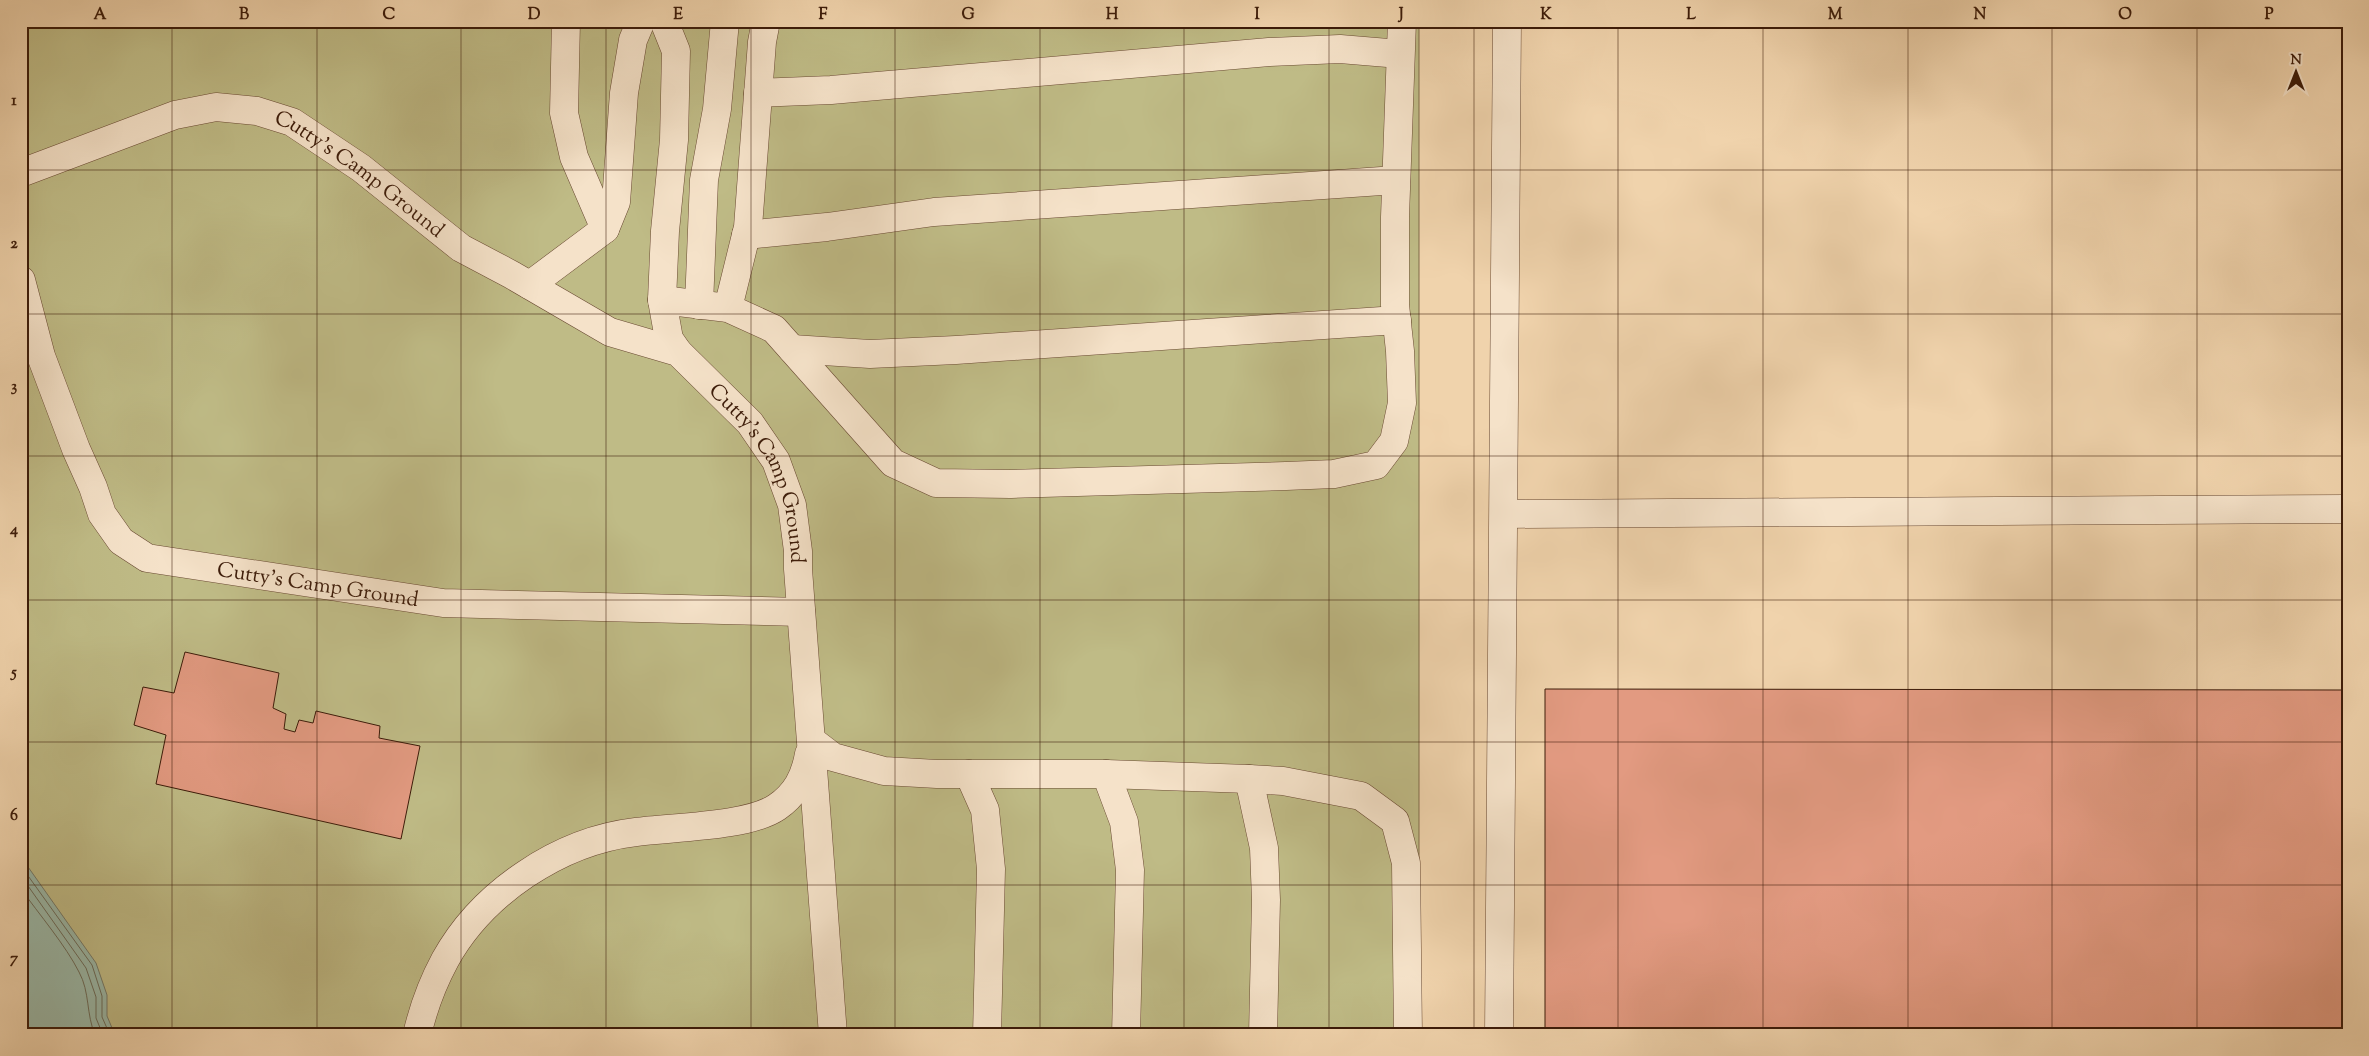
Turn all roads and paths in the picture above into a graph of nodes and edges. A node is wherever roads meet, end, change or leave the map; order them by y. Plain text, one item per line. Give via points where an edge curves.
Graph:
1 (566, 21) edge
2 (641, 21) edge
3 (664, 21) edge
4 (725, 21) edge
5 (766, 21) edge
6 (1402, 21) edge
7 (1506, 21) edge
8 (1400, 54) junction
9 (758, 93) junction
10 (21, 173) edge
11 (1396, 180) junction
12 (605, 229) junction
13 (746, 235) junction
14 (21, 280) edge
15 (530, 285) junction
16 (662, 300) junction
17 (699, 305) junction
18 (728, 308) junction
19 (1397, 320) junction
20 (792, 349) junction
21 (678, 352) junction
22 (2348, 509) edge
23 (1504, 514) junction
24 (801, 612) junction
25 (812, 741) junction
26 (969, 774) junction
27 (1106, 774) junction
28 (1249, 779) junction
29 (417, 1035) edge
30 (833, 1035) edge
31 (987, 1035) edge
32 (1126, 1035) edge
33 (1263, 1035) edge
34 (1408, 1035) edge
35 (1499, 1035) edge

1 - 12 lane via 564,113 574,157
2 - 12 lane via 633,40 624,93 616,202
3 - 16 lane, Cutty's Camp Ground via 676,50 674,140
4 - 17 lane via 717,109 704,180
5 - 9 lane
6 - 8 lane
7 - 23 lane
8 - 9 lane via 1340,49 1270,52 831,90
8 - 11 lane
9 - 13 lane
10 - 15 lane, Cutty's Camp Ground via 175,115 216,108 257,111 292,122 324,141 461,248
11 - 13 lane via 934,212
11 - 19 lane
12 - 15 lane
13 - 18 lane
14 - 24 lane, Cutty's Camp Ground via 41,356 102,514 121,541 147,558 443,603
15 - 21 lane, Cutty's Camp Ground via 610,332
16 - 17 lane
16 - 21 lane, Cutty's Camp Ground via 669,338
17 - 18 lane
18 - 20 lane via 774,329
19 - 20 lane via 956,350 870,354
19 - 20 lane via 1402,403 1394,441 1376,465 1334,474 1011,484 936,482 893,463
21 - 24 lane, Cutty's Camp Ground via 750,423 776,461 792,505
22 - 23 lane
23 - 35 lane
24 - 25 lane, Cutty's Camp Ground
25 - 26 lane via 833,756 859,766 884,771
25 - 29 lane via 805,774 798,787 776,808 718,824 633,832 582,845 544,863 508,887 472,922 445,960 424,1006
25 - 30 lane, Cutty's Camp Ground
26 - 27 lane
26 - 31 lane via 985,810 991,868
27 - 28 lane
27 - 32 lane via 1124,822 1130,870
28 - 33 lane via 1264,848
28 - 34 lane via 1283,781 1361,796 1395,820 1406,863

